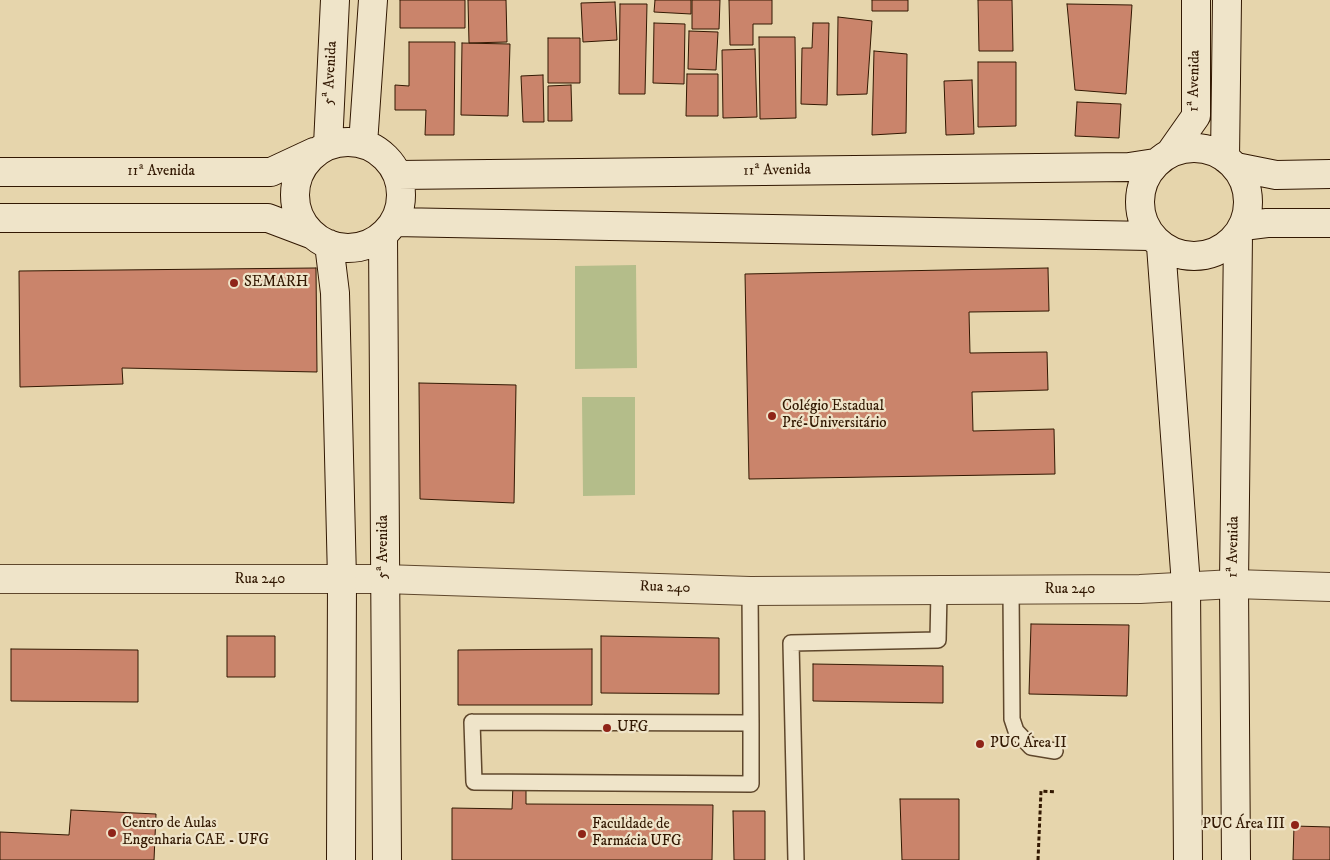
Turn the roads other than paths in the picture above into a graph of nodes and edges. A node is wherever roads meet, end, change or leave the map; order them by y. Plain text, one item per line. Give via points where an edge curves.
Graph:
1 (335, 0) edge
2 (373, 0) edge
3 (1196, 0) edge
4 (1227, 0) edge
5 (363, 144) junction
6 (323, 148) junction
7 (1163, 158) junction
8 (1230, 162) junction
9 (0, 172) edge
10 (1330, 174) edge
11 (398, 175) junction
12 (0, 218) edge
13 (1330, 223) edge
14 (388, 229) junction
15 (1240, 231) junction
16 (321, 240) junction
17 (1155, 241) junction
18 (0, 579) edge
19 (384, 579) junction
20 (342, 580) junction
21 (1234, 584) junction
22 (1186, 585) junction
23 (1330, 587) edge
24 (1011, 590) junction
25 (750, 591) junction
26 (939, 591) junction
27 (751, 723) junction
28 (1055, 752) dead end
29 (341, 860) edge
30 (387, 860) edge
31 (796, 860) edge
32 (1188, 860) edge
33 (1236, 860) edge

1 - 6 main road, 5ª Avenida
2 - 5 main road
3 - 7 main road, 1ª Avenida via 1196,116
4 - 8 main road, 1ª Avenida
5 - 6 main road via 345,142
5 - 11 main road via 390,161
6 - 9 main road, 11ª Avenida via 271,172
6 - 16 main road via 306,162 294,192 299,215
7 - 8 main road via 1184,149 1198,148 1212,151
7 - 11 main road, 11ª Avenida via 1129,167
7 - 17 main road via 1146,175 1139,203 1141,217
8 - 10 main road via 1276,175
8 - 15 main road via 1243,179 1248,193 1248,207
11 - 14 main road via 400,207
12 - 16 main road via 268,218
13 - 15 main road via 1267,223
14 - 16 main road via 371,243 357,247 343,248
14 - 17 main road
14 - 19 main road, 5ª Avenida
15 - 17 main road via 1225,247 1209,255 1191,257 1173,253
15 - 21 main road, 1ª Avenida
16 - 20 main road via 335,293
17 - 22 main road
18 - 20 main road, Rua 240
19 - 20 main road, Rua 240
19 - 25 main road, Rua 240
19 - 30 main road, 5ª Avenida
20 - 29 main road
21 - 22 main road, Rua 240
21 - 23 main road, Rua 240
21 - 33 main road, 1ª Avenida
22 - 24 main road, Rua 240 via 1140,589
22 - 32 main road
24 - 26 main road, Rua 240
24 - 28 lane via 1012,719 1016,731 1031,747
25 - 26 main road, Rua 240
25 - 27 lane
26 - 31 lane via 938,640 791,643
27 - 27 lane via 751,784 474,782 472,722

